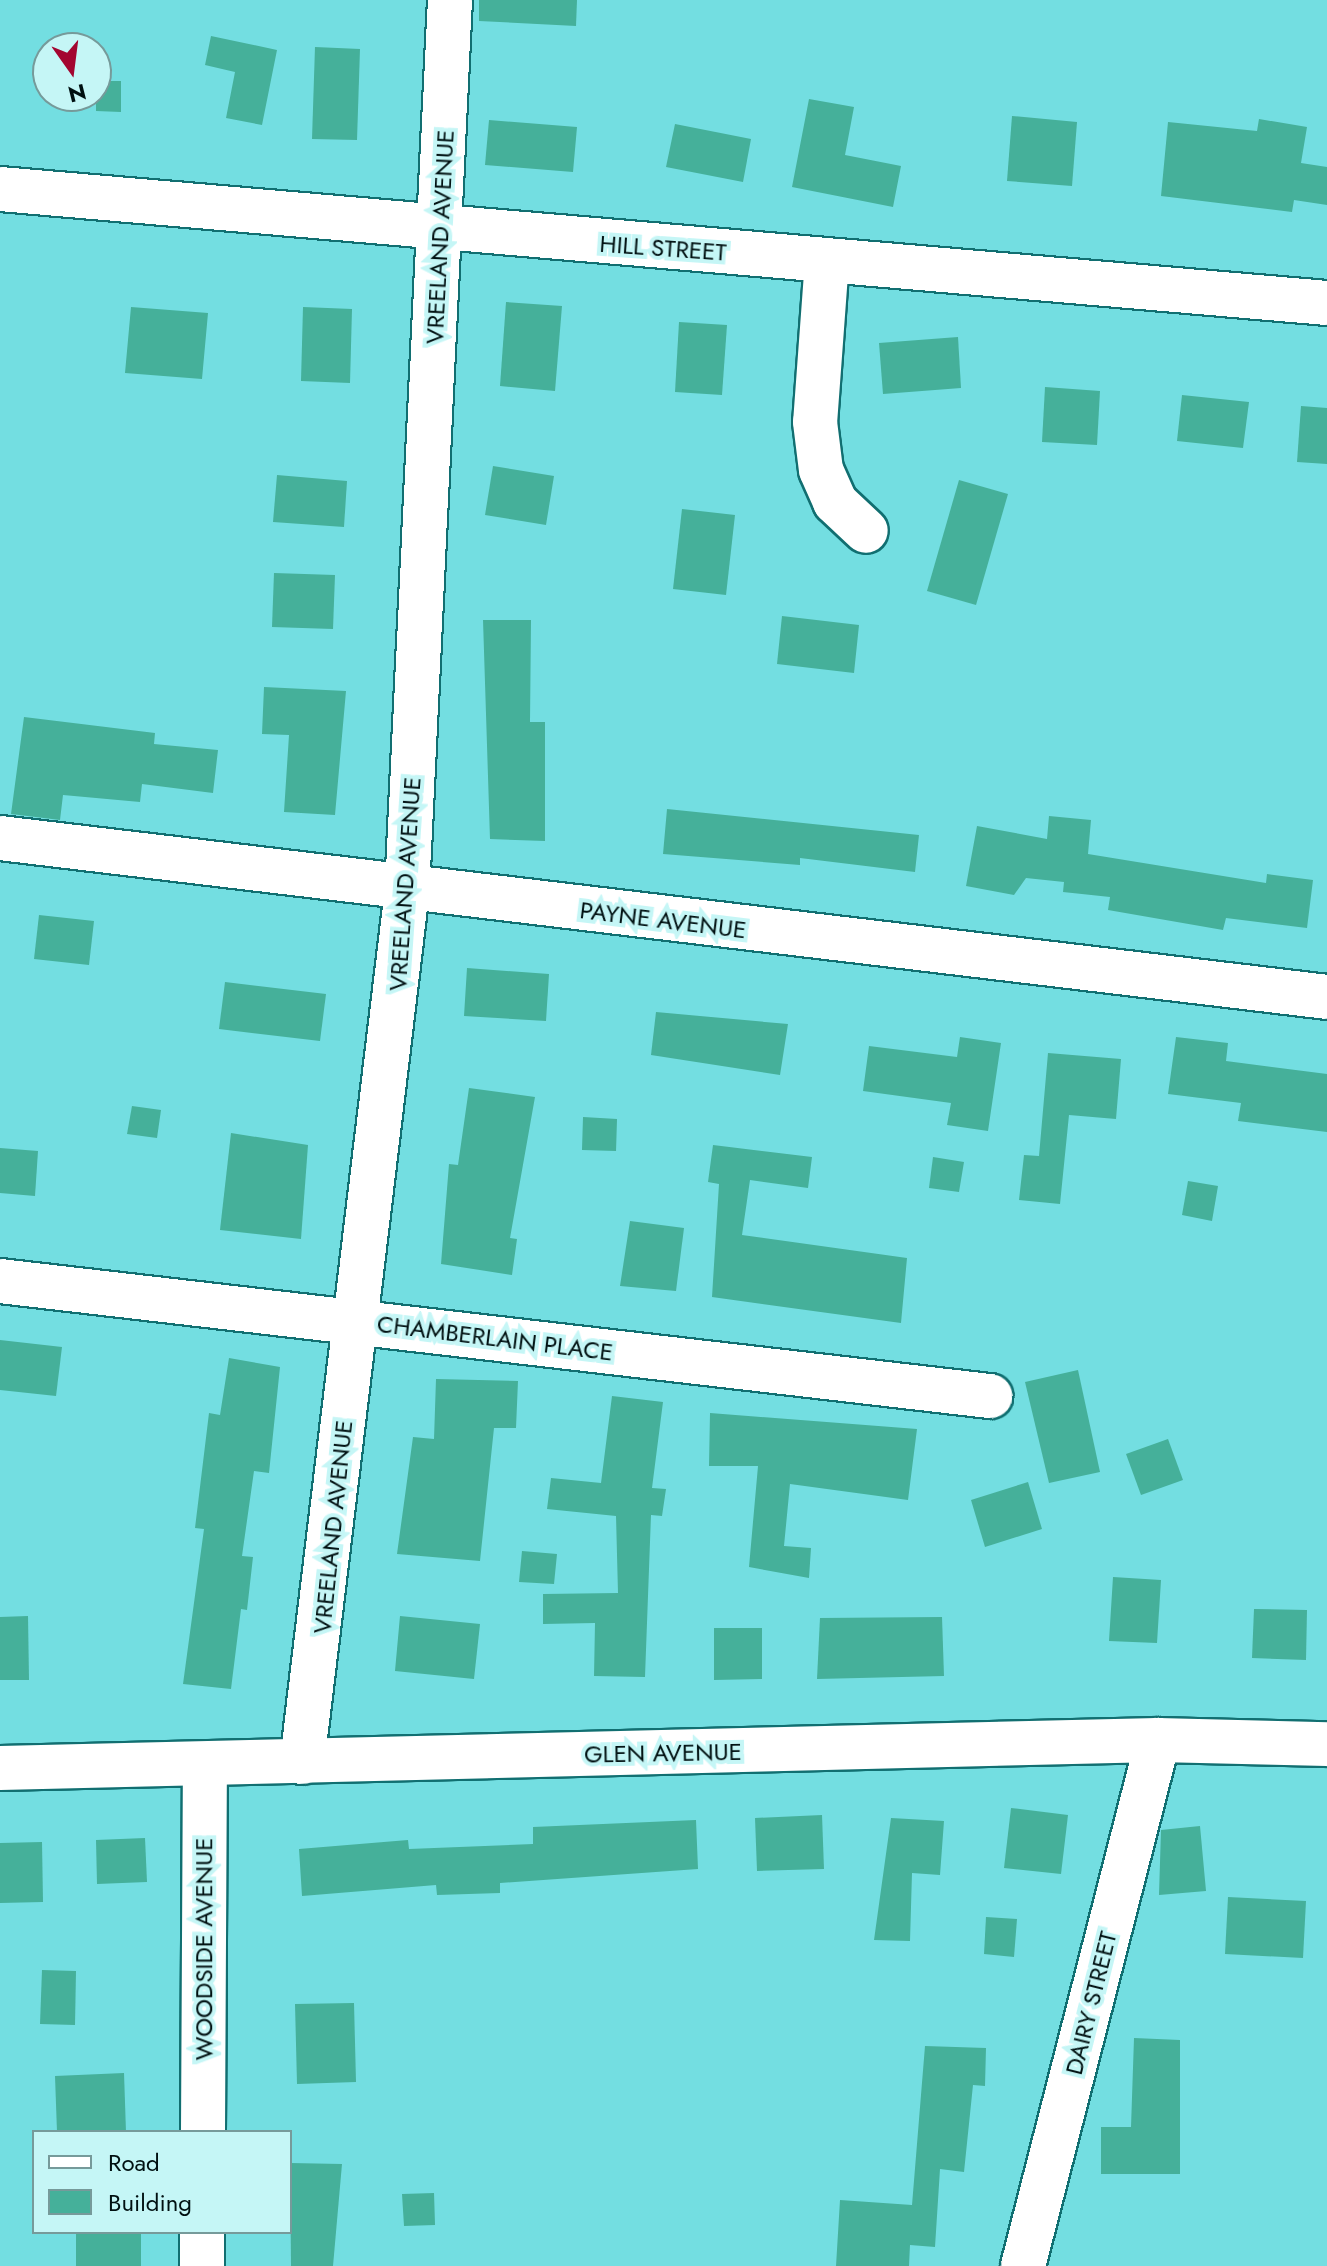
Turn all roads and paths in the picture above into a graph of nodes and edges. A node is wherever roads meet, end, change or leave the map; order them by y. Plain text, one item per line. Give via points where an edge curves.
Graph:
1 (450, 0) edge
2 (0, 189) edge
3 (441, 232) junction
4 (827, 260) junction
5 (1327, 303) edge
6 (866, 531) dead end
7 (0, 838) edge
8 (407, 891) junction
9 (1327, 997) edge
10 (0, 1281) edge
11 (354, 1321) junction
12 (990, 1396) dead end
13 (1158, 1740) junction
14 (1327, 1744) edge
15 (302, 1762) junction
16 (205, 1767) junction
17 (0, 1768) edge
18 (203, 2130) edge
19 (202, 2234) edge
20 (202, 2266) edge
21 (1023, 2266) edge

1 - 3 street, VREELAND AVENUE
2 - 3 street, HILL STREET
3 - 4 street, HILL STREET
3 - 8 street, VREELAND AVENUE
4 - 5 street, HILL STREET
4 - 6 street via 815,422 821,470 835,502
7 - 8 street, PAYNE AVENUE
8 - 9 street, PAYNE AVENUE
8 - 11 street, VREELAND AVENUE via 384,1128
10 - 11 street, CHAMBERLAIN PLACE
11 - 12 street, CHAMBERLAIN PLACE
11 - 15 street, VREELAND AVENUE via 324,1630
13 - 14 street, GLEN AVENUE
13 - 15 street, GLEN AVENUE
13 - 21 street, DAIRY STREET
15 - 16 street, GLEN AVENUE
16 - 17 street, GLEN AVENUE
16 - 18 street, WOODSIDE AVENUE
19 - 20 street

